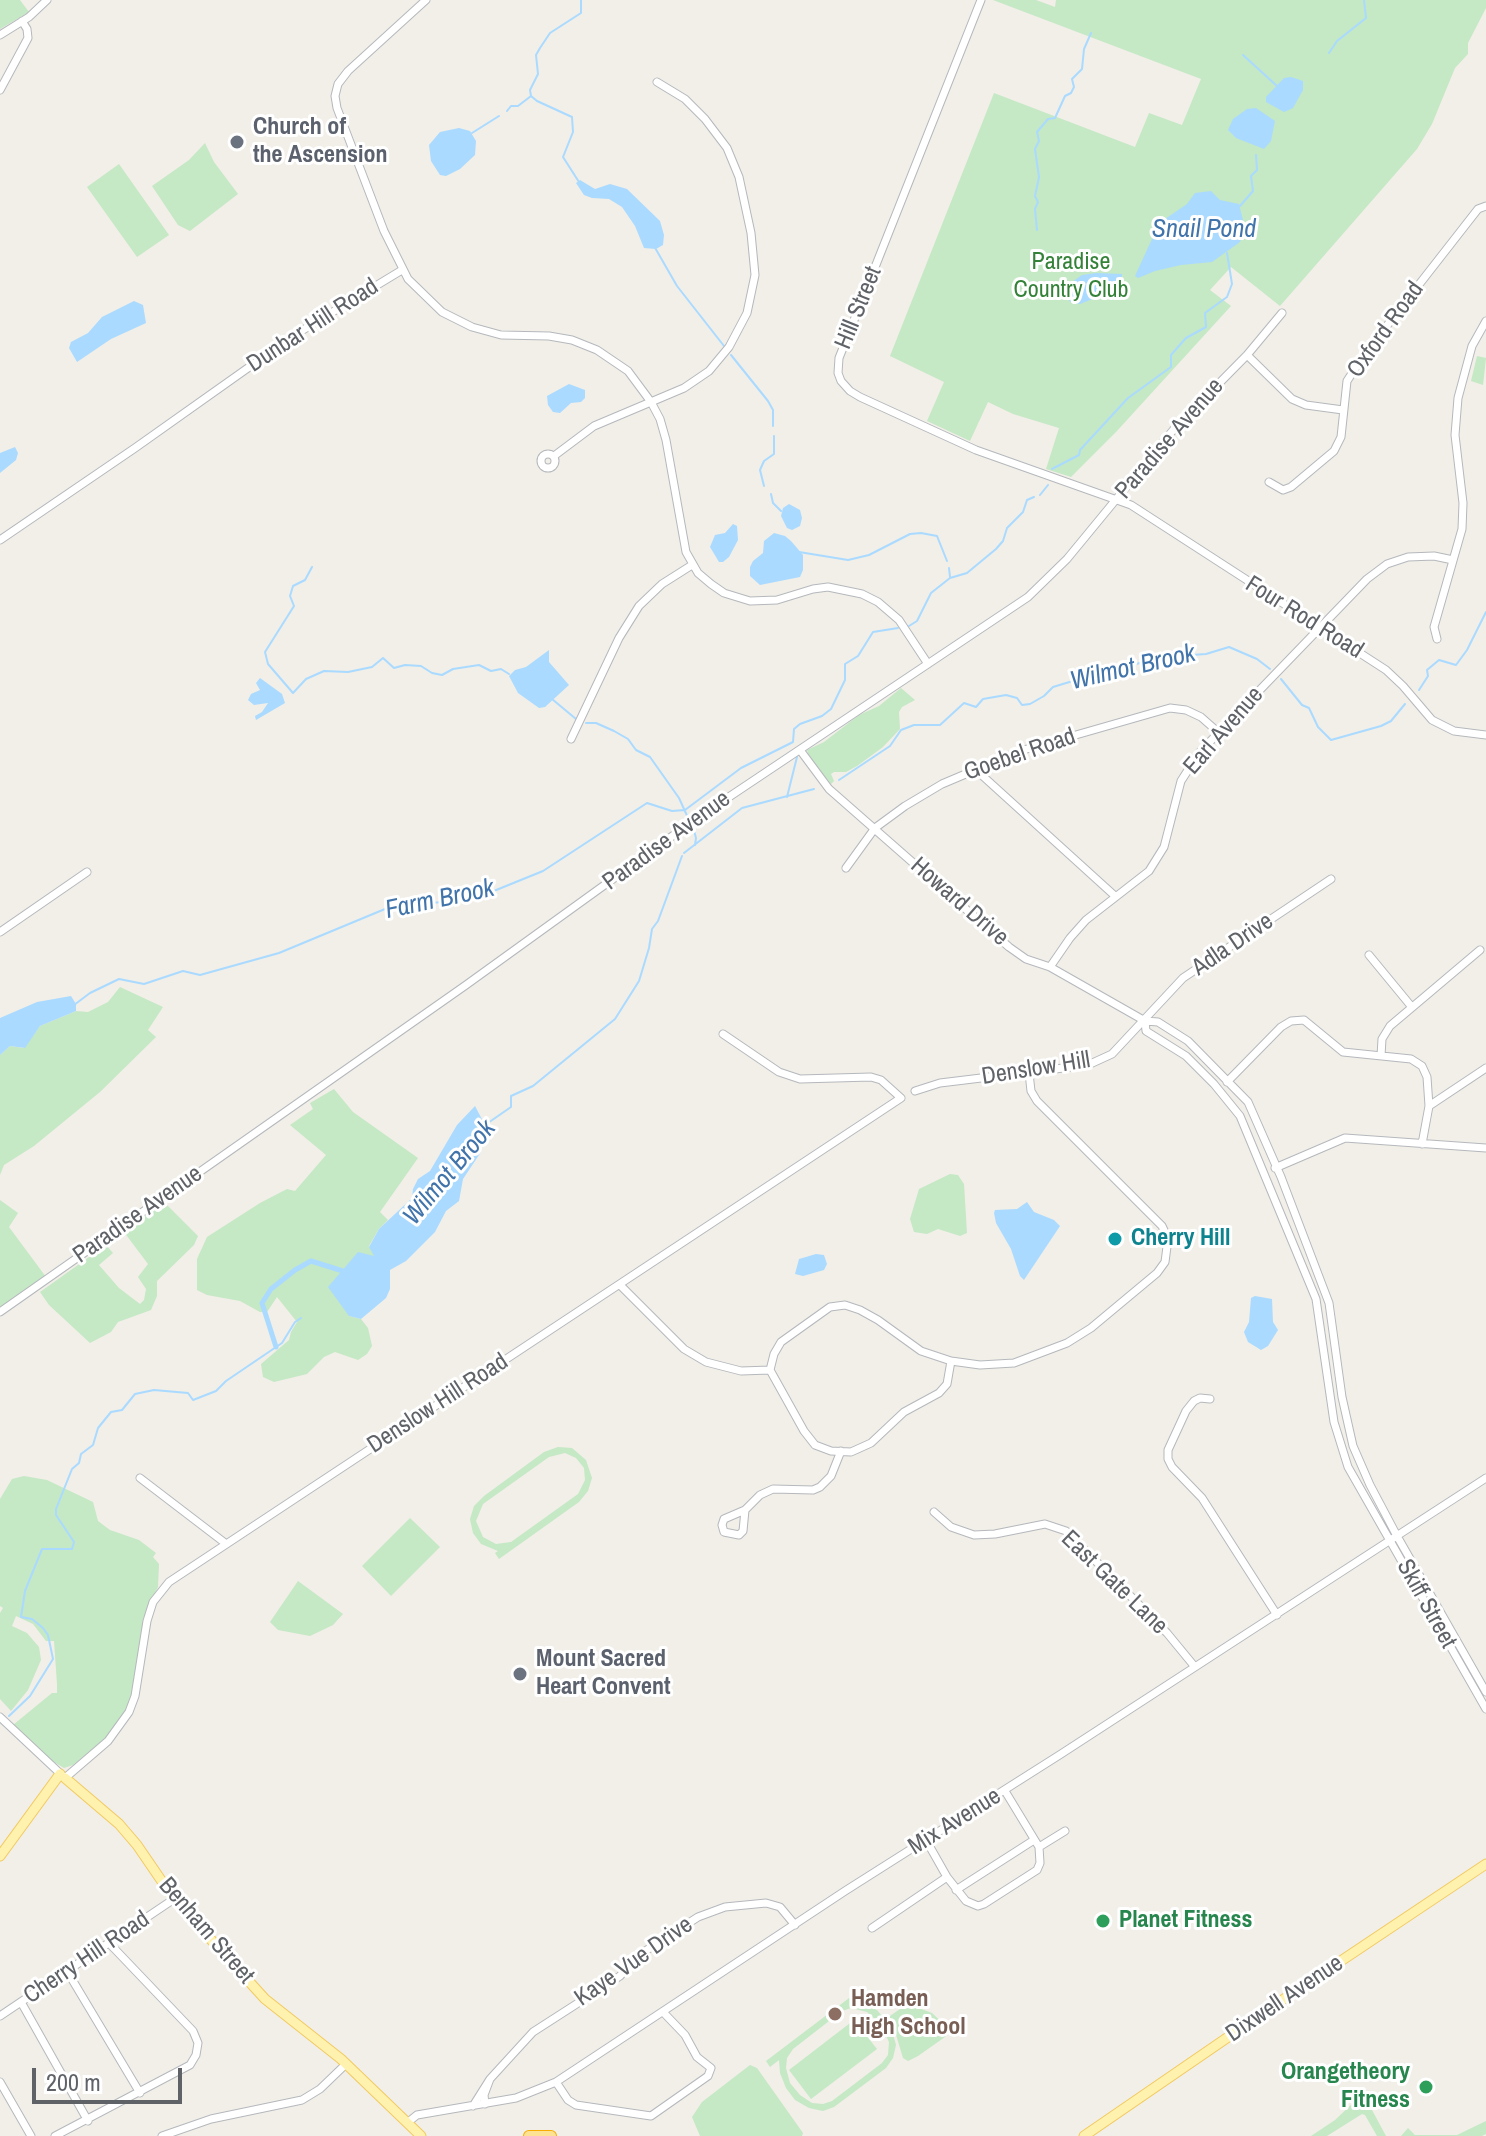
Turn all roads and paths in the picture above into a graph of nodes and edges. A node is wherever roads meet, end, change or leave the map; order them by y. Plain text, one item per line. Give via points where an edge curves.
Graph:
1 (47, 0) edge
2 (426, 0) edge
3 (981, 0) edge
4 (22, 21) junction
5 (0, 35) edge
6 (657, 82) dead end
7 (0, 90) edge
8 (1486, 206) edge
9 (402, 270) junction
10 (1282, 313) dead end
11 (1486, 321) edge
12 (1247, 355) junction
13 (651, 402) junction
14 (1343, 410) junction
15 (554, 456) dead end
16 (1269, 482) dead end
17 (1117, 499) junction
18 (0, 540) edge
19 (1453, 560) junction
20 (692, 565) junction
21 (1321, 627) junction
22 (1437, 639) dead end
23 (928, 664) junction
24 (1218, 732) junction
25 (1486, 735) edge
26 (571, 739) dead end
27 (800, 750) junction
28 (975, 769) junction
29 (875, 828) junction
30 (846, 868) dead end
31 (87, 872) dead end
32 (1331, 879) dead end
33 (1115, 896) junction
34 (0, 932) edge
35 (1480, 950) dead end
36 (1369, 955) dead end
37 (1050, 967) junction
38 (1411, 1006) junction
39 (1145, 1021) junction
40 (723, 1034) dead end
41 (1381, 1056) junction
42 (1486, 1068) edge
43 (1029, 1073) junction
44 (1228, 1081) junction
45 (915, 1091) dead end
46 (1220, 1091) junction
47 (1429, 1106) junction
48 (1422, 1144) junction
49 (1486, 1148) edge
50 (1276, 1167) junction
51 (1265, 1173) junction
52 (620, 1285) junction
53 (1331, 1311) junction
54 (0, 1312) edge
55 (1319, 1313) junction
56 (1337, 1360) junction
57 (951, 1361) junction
58 (1325, 1361) junction
59 (770, 1370) junction
60 (1210, 1399) dead end
61 (841, 1451) junction
62 (1359, 1461) junction
63 (1348, 1467) junction
64 (140, 1478) dead end
65 (1486, 1478) edge
66 (745, 1510) dead end
67 (934, 1512) dead end
68 (1394, 1539) junction
69 (225, 1543) junction
70 (1277, 1615) junction
71 (1195, 1667) junction
72 (1486, 1692) edge
73 (1486, 1709) edge
74 (0, 1717) edge
75 (62, 1776) junction
76 (1005, 1791) junction
77 (1065, 1831) dead end
78 (926, 1840) junction
79 (1036, 1844) junction
80 (0, 1856) edge
81 (1486, 1864) edge
82 (947, 1877) junction
83 (956, 1890) junction
84 (174, 1899) junction
85 (795, 1925) junction
86 (872, 1928) dead end
87 (109, 1943) junction
88 (67, 1971) junction
89 (21, 2002) junction
90 (663, 2012) junction
91 (0, 2016) edge
92 (346, 2064) junction
93 (490, 2079) junction
94 (0, 2082) edge
95 (556, 2082) junction
96 (140, 2093) junction
97 (485, 2104) junction
98 (473, 2106) junction
99 (88, 2121) junction
100 (407, 2123) junction
101 (419, 2134) edge
102 (31, 2136) edge
103 (55, 2136) edge
104 (162, 2136) edge
105 (529, 2136) edge
106 (551, 2136) edge
107 (1084, 2136) edge

1 - 4 street
2 - 9 street, Dunbar Hill Road via 355,63 336,91 337,108
3 - 17 street, Hill Street via 838,373 856,395 955,441
4 - 5 street
4 - 7 street via 28,38
6 - 13 street via 685,99 727,148 739,177 755,275 747,313 729,347 709,371
8 - 14 street, Oxford Road via 1478,209 1364,355 1347,381
9 - 13 street via 432,304 472,327 501,335 560,338 597,350 628,371
9 - 18 street, Dunbar Hill Road via 293,336
10 - 12 street, Paradise Avenue
11 - 19 street via 1472,346 1458,398 1455,435 1463,503
12 - 14 street, Oxford Road via 1292,399
12 - 17 street, Paradise Avenue via 1174,429
13 - 15 street via 594,426
13 - 20 street via 664,430 679,526
14 - 16 street via 1334,451 1291,487 1283,490
17 - 21 street, Four Rod Road
17 - 23 street, Paradise Avenue via 1038,589
19 - 21 street, Earl Avenue via 1408,557 1387,564
19 - 22 street via 1434,627
20 - 23 street via 718,590 750,601 828,587 862,594 893,614
20 - 26 street via 639,606
21 - 24 street, Earl Avenue
21 - 25 street, Four Rod Road via 1395,677 1432,720 1454,731
23 - 27 street, Paradise Avenue
24 - 28 street, Goebel Road via 1201,717 1170,708
24 - 33 street, Earl Avenue via 1181,781 1164,847 1149,871
27 - 29 street, Howard Drive via 823,782
27 - 54 street, Paradise Avenue
28 - 29 street, Goebel Road
28 - 33 street
29 - 30 street, Goebel Road
29 - 37 street, Howard Drive via 1009,947
31 - 34 street
32 - 39 street, Adla Drive via 1183,978
33 - 37 street, Earl Avenue via 1070,938
35 - 38 street
36 - 38 street
37 - 39 street, Howard Drive
38 - 41 street via 1382,1039
39 - 43 street, Denslow Hill via 1112,1054 1088,1065
39 - 44 street, Howard Drive via 1158,1022 1188,1041
39 - 46 street, Howard Drive via 1146,1031 1186,1056
40 - 52 street, Denslow Hill Road via 779,1072 800,1079 871,1077 901,1098
41 - 44 street via 1343,1052 1304,1020 1291,1021
41 - 47 street via 1411,1059 1422,1066
42 - 47 street
43 - 45 street, Denslow Hill via 940,1083
43 - 57 street via 1037,1101 1162,1226 1169,1251 1157,1273 1091,1328 1042,1354 1014,1363
44 - 46 street
44 - 50 street, Howard Drive via 1248,1102
46 - 51 street, Howard Drive via 1240,1116
47 - 48 street
48 - 49 street
48 - 50 street via 1345,1138
50 - 51 street
50 - 53 street, Howard Drive
51 - 55 street, Howard Drive
52 - 59 street via 684,1349 706,1362 741,1371
52 - 69 street, Denslow Hill Road
53 - 55 street
53 - 56 street, Howard Drive
55 - 58 street, Howard Drive
56 - 58 street
56 - 62 street, Howard Drive via 1346,1424
57 - 59 street via 921,1351 878,1320 845,1305 830,1307 781,1342
57 - 61 street via 947,1384 939,1393 904,1412 871,1443
58 - 63 street, Howard Drive
59 - 61 street via 815,1445
60 - 70 street via 1194,1401 1186,1411 1168,1459 1202,1498
61 - 66 street via 820,1487 773,1489
62 - 63 street
62 - 68 street, Howard Drive
63 - 68 street, Howard Drive
64 - 69 street
65 - 68 street, Mix Avenue
67 - 71 street, East Gate Lane via 951,1527 974,1535 1045,1524 1066,1531
68 - 70 street, Mix Avenue
68 - 72 street, Skiff Street
68 - 73 street, Skiff Street
69 - 75 street, Denslow Hill Road via 169,1582 153,1602 129,1712 108,1741
70 - 71 street, Mix Avenue
71 - 76 street, Mix Avenue
74 - 75 street, Benham Street
75 - 80 main road
75 - 84 main road, Benham Street via 129,1835
76 - 78 street, Mix Avenue
76 - 79 street
77 - 79 street
78 - 82 street
78 - 85 street, Mix Avenue
79 - 83 street
79 - 83 street via 1037,1870 984,1904 969,1903
81 - 107 main road, Dixwell Avenue
82 - 83 street
82 - 86 street
84 - 87 street, Cherry Hill Road
84 - 92 main road, Benham Street via 265,1999
85 - 90 street, Mix Avenue
85 - 93 street, Kaye Vue Drive via 780,1907 766,1903 725,1907 698,1917 533,2032
87 - 88 street, Cherry Hill Road
87 - 96 street via 177,2011 198,2043 190,2065
88 - 89 street, Cherry Hill Road
88 - 96 street
89 - 91 street, Cherry Hill Road
89 - 99 street
90 - 95 street, Mix Avenue
90 - 95 street via 711,2068 708,2076 651,2116 571,2103
92 - 100 main road, Benham Street
92 - 104 street via 302,2100 211,2119
93 - 97 street
93 - 98 street, Kaye Vue Drive
94 - 102 street
95 - 97 street, Mix Avenue
96 - 99 street
97 - 98 street, Mix Avenue
98 - 100 street, Mix Avenue via 417,2115
99 - 103 street
100 - 101 main road, Benham Street
105 - 106 highway

